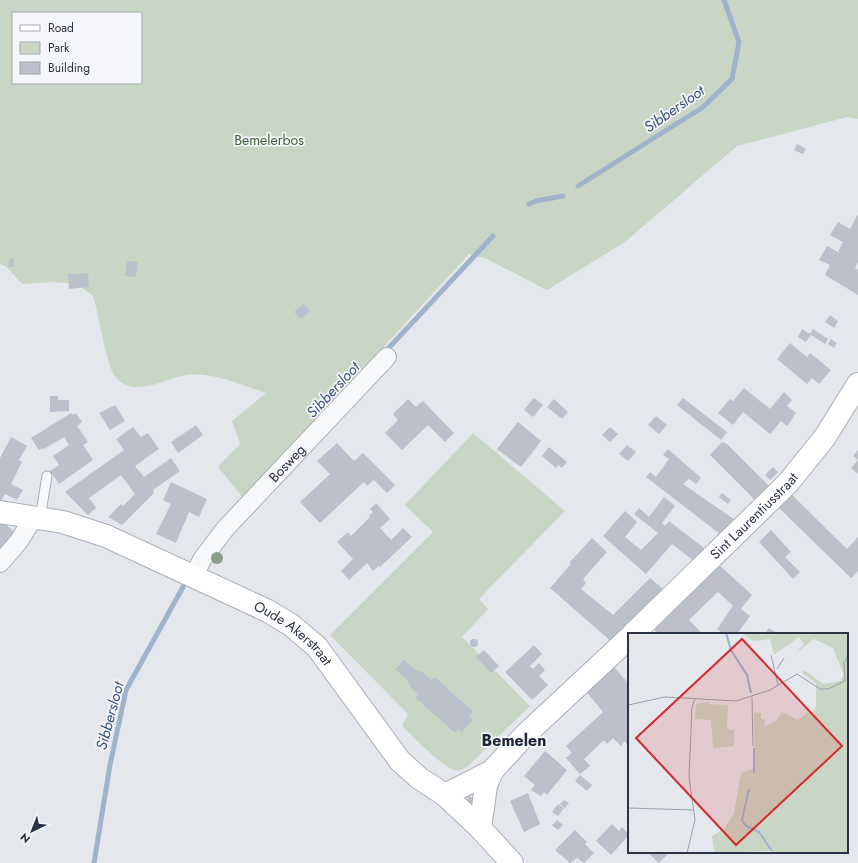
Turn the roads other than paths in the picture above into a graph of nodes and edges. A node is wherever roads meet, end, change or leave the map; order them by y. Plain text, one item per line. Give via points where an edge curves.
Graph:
1 (387, 357) dead end
2 (858, 384) edge
3 (47, 476) dead end
4 (0, 512) edge
5 (37, 518) junction
6 (0, 563) edge
7 (194, 575) junction
8 (634, 633) edge
9 (628, 639) edge
10 (492, 770) junction
11 (445, 795) junction
12 (480, 828) junction
13 (512, 863) edge

1 - 7 street, Bosweg via 225,529 203,558
2 - 8 street, Sint Laurentiusstraat via 826,437 797,473
3 - 5 lane
4 - 5 street, Oude Akerstraat
5 - 6 street
5 - 7 street, Oude Akerstraat via 63,522 106,536
7 - 11 street, Oude Akerstraat via 268,611 317,647 400,761 419,778
9 - 10 street via 525,735
10 - 11 street
10 - 12 street via 486,786
11 - 12 street, Oude Akerstraat
12 - 13 street, Oude Akerstraat

